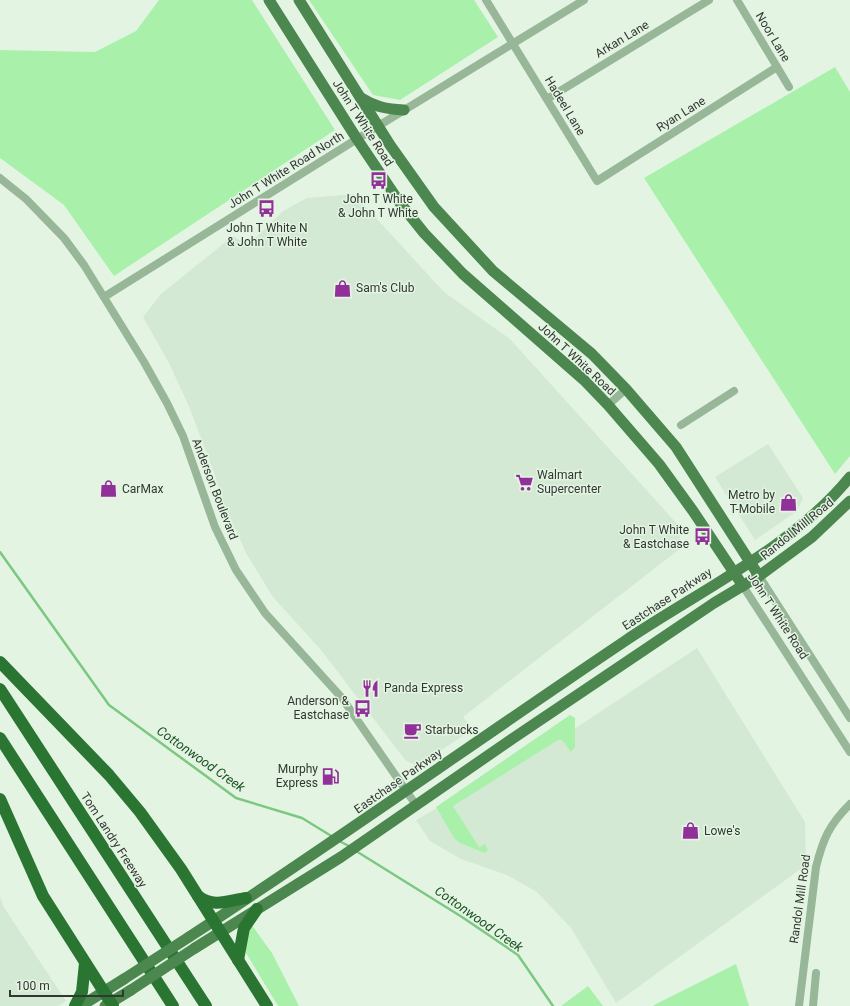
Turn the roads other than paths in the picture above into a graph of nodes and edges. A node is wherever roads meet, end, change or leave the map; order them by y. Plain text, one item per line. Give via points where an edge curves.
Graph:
1 (269, 0) edge
2 (299, 0) edge
3 (486, 0) edge
4 (584, 0) edge
5 (709, 0) edge
6 (737, 0) edge
7 (514, 43) junction
8 (777, 67) junction
9 (789, 87) dead end
10 (359, 96) junction
11 (547, 99) junction
12 (404, 110) junction
13 (378, 126) junction
14 (357, 139) junction
15 (0, 178) edge
16 (597, 181) joint
17 (104, 297) junction
18 (626, 390) junction
19 (734, 391) dead end
20 (608, 405) junction
21 (681, 425) dead end
22 (850, 477) edge
23 (850, 501) edge
24 (750, 562) junction
25 (734, 572) junction
26 (759, 576) junction
27 (743, 586) junction
28 (0, 662) edge
29 (562, 684) junction
30 (0, 689) edge
31 (572, 699) junction
32 (850, 718) edge
33 (0, 738) edge
34 (850, 752) edge
35 (406, 792) junction
36 (0, 799) edge
37 (850, 804) edge
38 (416, 805) junction
39 (198, 896) junction
40 (246, 898) junction
41 (257, 909) junction
42 (214, 921) junction
43 (221, 932) junction
44 (238, 960) junction
45 (85, 963) junction
46 (816, 973) dead end
47 (108, 1001) edge
48 (74, 1006) edge
49 (81, 1006) edge
50 (173, 1006) edge
51 (206, 1006) edge
52 (266, 1006) edge
53 (798, 1006) edge
54 (813, 1006) edge

1 - 14 main road, John T White Road
2 - 10 main road, John T White Road
3 - 7 street, Hadeel Lane
4 - 7 street, John T White Road North
5 - 11 street, Arkan Lane
6 - 8 street, Noor Lane
7 - 11 street, Hadeel Lane
7 - 12 street, John T White Road North
8 - 9 street, Noor Lane
8 - 16 street, Ryan Lane
10 - 12 main road via 382,108
10 - 13 main road, John T White Road
11 - 16 street, Hadeel Lane
12 - 13 street, John T White Road North
13 - 14 street, John T White Road North
13 - 18 main road, John T White Road via 417,185 472,249 493,271 592,354
14 - 17 street, John T White Road North
14 - 20 main road, John T White Road via 400,203 429,238 463,274 584,380
15 - 17 street, Anderson Boulevard via 26,199 64,238
17 - 35 street, Anderson Boulevard via 167,403 183,436 215,527 240,576 265,613 332,686 371,738
18 - 20 street
18 - 24 main road, John T White Road via 676,447
19 - 21 street
20 - 25 main road, John T White Road via 663,470
22 - 24 main road, Randol Mill Road via 805,523
23 - 26 main road, Randol Mill Road via 812,537
24 - 25 main road, Eastchase Parkway
24 - 26 main road, John T White Road
25 - 27 main road, John T White Road
25 - 29 main road, Eastchase Parkway
26 - 27 main road, Eastchase Parkway
26 - 32 street, John T White Road
27 - 31 main road, Eastchase Parkway
27 - 34 street, John T White Road
28 - 39 highway via 122,790
29 - 31 main road
29 - 35 main road, Eastchase Parkway
30 - 51 highway, Tom Landry Freeway
31 - 38 main road, Eastchase Parkway
33 - 50 highway
35 - 38 street, Anderson Boulevard
35 - 40 main road, Eastchase Parkway
36 - 45 highway via 43,896
37 - 53 street, Randol Mill Road via 835,818 821,847
38 - 41 main road, Eastchase Parkway
39 - 40 highway via 207,902
39 - 42 highway
40 - 42 main road, Eastchase Parkway
41 - 43 main road, Eastchase Parkway
41 - 44 highway via 244,928
42 - 43 highway
42 - 47 main road, Eastchase Parkway, bridge via 124,979
43 - 44 highway
43 - 47 main road, Eastchase Parkway, bridge via 131,990
44 - 52 highway
45 - 47 highway
45 - 48 highway via 82,992
46 - 54 street
47 - 49 main road, Eastchase Parkway

